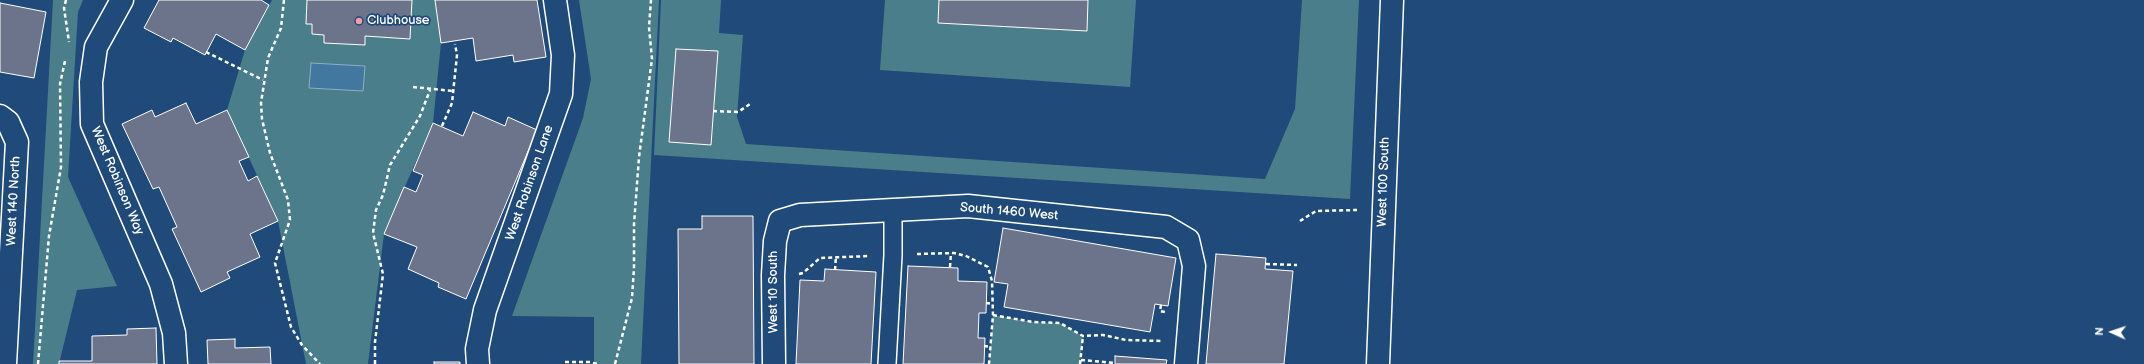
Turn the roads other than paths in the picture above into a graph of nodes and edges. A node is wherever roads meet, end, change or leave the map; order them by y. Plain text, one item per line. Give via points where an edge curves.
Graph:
1 (122, 0) edge
2 (555, 0) edge
3 (1392, 0) edge
4 (0, 116) edge
5 (893, 210) junction
6 (780, 221) joint
7 (1186, 354) edge
8 (5, 364) edge
9 (176, 364) edge
10 (478, 364) edge
11 (774, 364) edge
12 (887, 364) edge
13 (1378, 364) edge

1 - 9 street, West Robinson Way via 96,47 91,82 92,124 161,284 174,333
2 - 10 street, West Robinson Lane via 563,55 561,94 485,310 477,349
3 - 13 street, West 100 South
4 - 8 street, West 140 North via 8,122 17,142
5 - 6 street, South 1460 West via 800,215
5 - 7 street, South 1460 West via 976,207 1166,227 1188,240 1194,266
5 - 12 lane
6 - 11 street, West 10 South via 775,241 773,275

